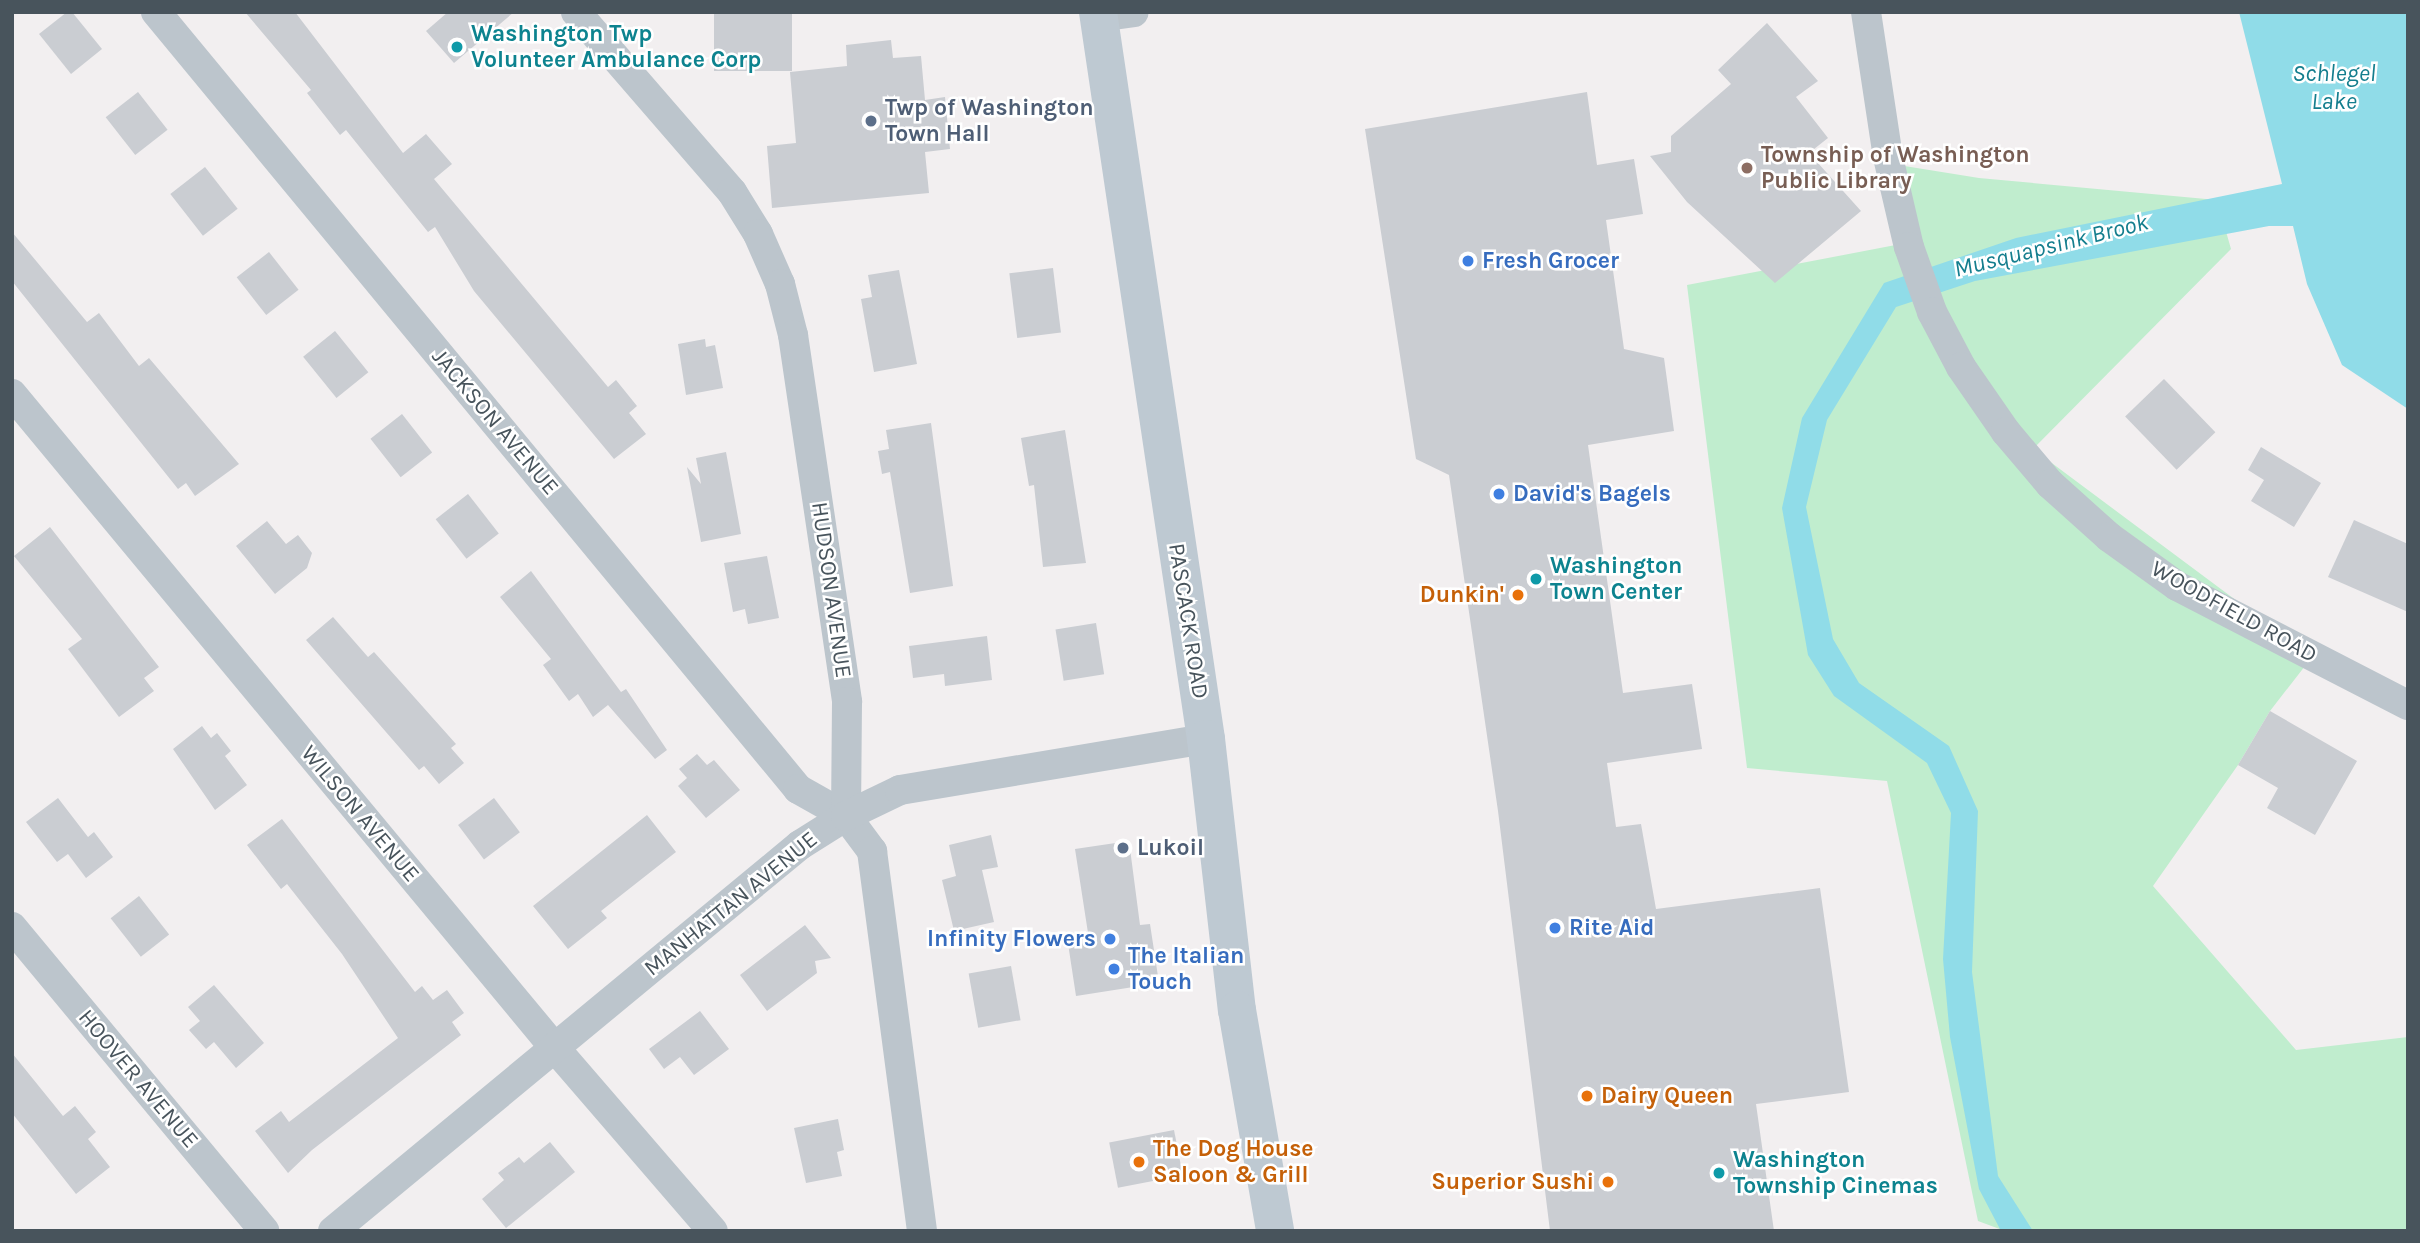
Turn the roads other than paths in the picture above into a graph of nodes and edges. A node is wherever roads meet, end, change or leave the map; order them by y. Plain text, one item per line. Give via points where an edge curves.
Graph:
1 (156, 12) edge
2 (576, 12) edge
3 (1867, 12) edge
4 (1110, 14) edge
5 (12, 394) edge
6 (2408, 705) edge
7 (1206, 739) junction
8 (846, 816) junction
9 (12, 927) edge
10 (554, 1047) junction
11 (264, 1231) edge
12 (332, 1231) edge
13 (713, 1231) edge
14 (922, 1231) edge
15 (1275, 1231) edge

1 - 8 street, JACKSON AVENUE via 798,789
2 - 8 street, HUDSON AVENUE via 732,192 758,234 780,284 793,335 848,702
3 - 6 street, WOODFIELD ROAD via 1892,179 1914,262 1961,367 2006,432 2050,484 2109,537 2177,586
4 - 7 street, PASCACK ROAD
5 - 10 street, WILSON AVENUE
7 - 8 street, MANHATTAN AVENUE via 900,790
7 - 15 street, PASCACK ROAD via 1237,1010
8 - 10 street, MANHATTAN AVENUE via 800,845
8 - 14 street via 872,851
9 - 11 street, HOOVER AVENUE
10 - 12 street, MANHATTAN AVENUE
10 - 13 street, WILSON AVENUE

